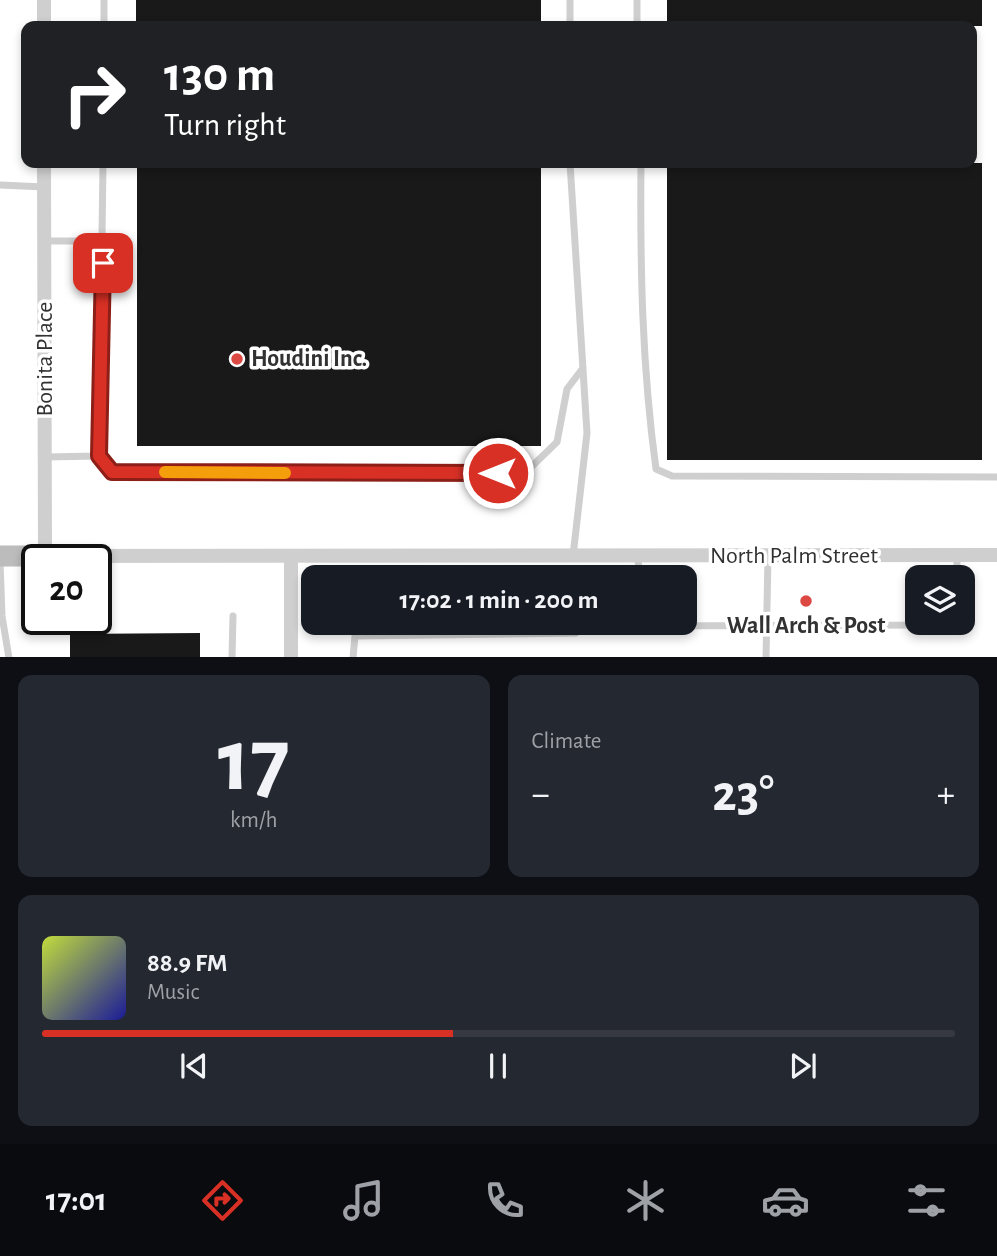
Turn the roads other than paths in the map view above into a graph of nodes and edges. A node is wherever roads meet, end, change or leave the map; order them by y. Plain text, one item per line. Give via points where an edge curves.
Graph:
1 (44, 0) edge
2 (104, 0) edge
3 (570, 0) edge
4 (637, 0) edge
5 (44, 21) edge
6 (104, 21) edge
7 (570, 21) edge
8 (637, 21) edge
9 (44, 168) edge
10 (103, 168) edge
11 (570, 168) edge
12 (641, 168) edge
13 (0, 186) edge
14 (44, 187) junction
15 (44, 241) junction
16 (103, 241) junction
17 (583, 368) junction
18 (99, 456) junction
19 (45, 457) junction
20 (997, 477) edge
21 (45, 544) edge
22 (957, 555) junction
23 (997, 555) edge
24 (0, 556) edge
25 (21, 556) edge
26 (112, 556) edge
27 (292, 556) junction
28 (573, 556) junction
29 (638, 556) junction
30 (768, 556) junction
31 (0, 562) edge
32 (638, 565) edge
33 (957, 565) edge
34 (233, 616) dead end
35 (767, 625) junction
36 (905, 625) edge
37 (697, 626) edge
38 (429, 635) edge
39 (9, 657) edge
40 (232, 657) edge
41 (291, 657) edge
42 (353, 657) edge
43 (766, 657) edge

1 - 5 street
2 - 6 lane
3 - 7 lane
4 - 8 lane
9 - 14 street, Bonita Place
10 - 16 lane
11 - 17 lane
12 - 20 lane via 643,352 656,469 672,476
13 - 14 lane
14 - 15 street, Bonita Place
15 - 16 lane
15 - 19 street, Bonita Place
16 - 18 lane
17 - 18 lane via 567,389 557,442 525,473 112,472
17 - 28 lane via 587,433
18 - 19 lane
19 - 21 street, Bonita Place
22 - 23 street, North Palm Street
22 - 30 street, North Palm Street
22 - 33 lane
24 - 25 street
26 - 27 street, North Palm Street
27 - 28 street, North Palm Street
27 - 41 street
28 - 29 street, North Palm Street
29 - 30 street, North Palm Street
29 - 32 lane
30 - 35 lane
31 - 39 lane
34 - 40 lane
35 - 36 lane
35 - 37 lane
35 - 43 lane
38 - 42 lane via 355,636

